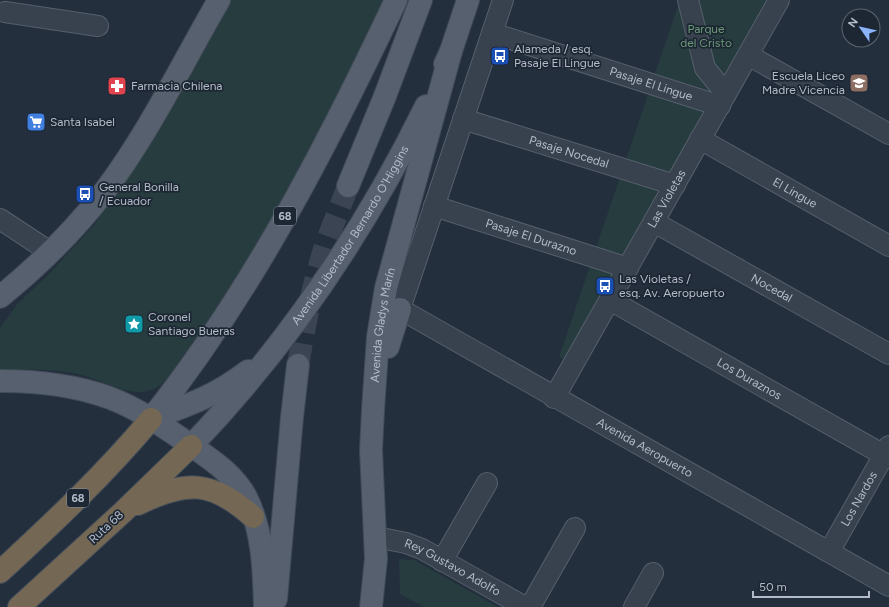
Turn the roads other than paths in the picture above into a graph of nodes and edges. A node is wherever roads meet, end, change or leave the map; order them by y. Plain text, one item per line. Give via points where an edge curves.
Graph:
1 (219, 0) edge
2 (396, 0) edge
3 (421, 0) edge
4 (468, 0) edge
5 (503, 0) edge
6 (688, 0) edge
7 (779, 0) edge
8 (7, 11) edge
9 (98, 26) dead end
10 (492, 34) junction
11 (451, 51) junction
12 (748, 55) junction
13 (723, 100) junction
14 (463, 120) junction
15 (889, 134) edge
16 (700, 139) junction
17 (675, 185) junction
18 (348, 186) tunnel mouth
19 (434, 206) junction
20 (0, 219) edge
21 (654, 222) junction
22 (889, 246) edge
23 (50, 252) junction
24 (628, 268) junction
25 (17, 283) junction
26 (0, 297) edge
27 (610, 300) junction
28 (400, 309) junction
29 (0, 310) edge
30 (278, 345) junction
31 (889, 354) edge
32 (298, 365) tunnel mouth
33 (0, 381) edge
34 (554, 398) junction
35 (373, 410) junction
36 (151, 419) junction
37 (191, 446) junction
38 (887, 453) edge
39 (487, 483) dead end
40 (123, 512) junction
41 (253, 517) junction
42 (575, 528) dead end
43 (376, 537) junction
44 (829, 552) junction
45 (442, 560) junction
46 (0, 572) edge
47 (653, 573) dead end
48 (889, 586) edge
49 (19, 607) edge
50 (265, 607) edge
51 (276, 607) edge
52 (371, 607) edge
53 (525, 607) edge
54 (530, 607) edge
55 (634, 607) edge

1 - 23 main road via 136,145 78,224
2 - 36 main road, 68 via 321,152 269,245 208,341
3 - 18 main road
4 - 11 main road, Avenida Libertador Bernardo O'Higgins
5 - 10 street
6 - 13 street via 705,68
7 - 12 street, Las Violetas
8 - 9 street
10 - 13 street, Pasaje El Lingue
10 - 14 street
11 - 30 main road, Avenida Libertador Bernardo O'Higgins via 424,110 384,186 333,269
11 - 35 main road, Avenida Gladys Marín via 386,288 378,337
12 - 13 street, Las Violetas
12 - 15 street
13 - 16 street, Las Violetas
14 - 17 street, Pasaje Nocedal
14 - 19 street
16 - 17 street, Las Violetas
16 - 22 street, El Lingue
17 - 21 street, Las Violetas
19 - 24 street, Pasaje El Durazno
19 - 28 street
20 - 23 street
21 - 24 street, Las Violetas
21 - 31 street, Nocedal
23 - 25 main road
24 - 27 street, Las Violetas
25 - 26 main road
25 - 29 main road
27 - 34 street, Las Violetas
27 - 38 street, Los Duraznos
28 - 34 street, Avenida Aeropuerto
28 - 35 main road via 386,351
30 - 36 main road via 226,387 197,402
30 - 37 main road, Avenida Libertador Bernardo O'Higgins via 231,403
32 - 51 main road
33 - 36 main road via 70,386 111,398
34 - 44 street, Avenida Aeropuerto
35 - 43 main road, Avenida Gladys Marín
36 - 37 main road
36 - 46 highway, 68 via 91,486
37 - 40 highway, Ruta 68
37 - 41 main road via 229,474 246,497
38 - 44 street, Los Nardos
39 - 45 street
40 - 41 highway via 167,491 198,487 217,492
40 - 49 highway, Ruta 68
41 - 50 main road via 264,571
42 - 54 street
43 - 45 street, Rey Gustavo Adolfo via 413,545
43 - 52 main road, Avenida Gladys Marín
44 - 48 street, Avenida Aeropuerto
45 - 53 street, Rey Gustavo Adolfo
47 - 55 street

